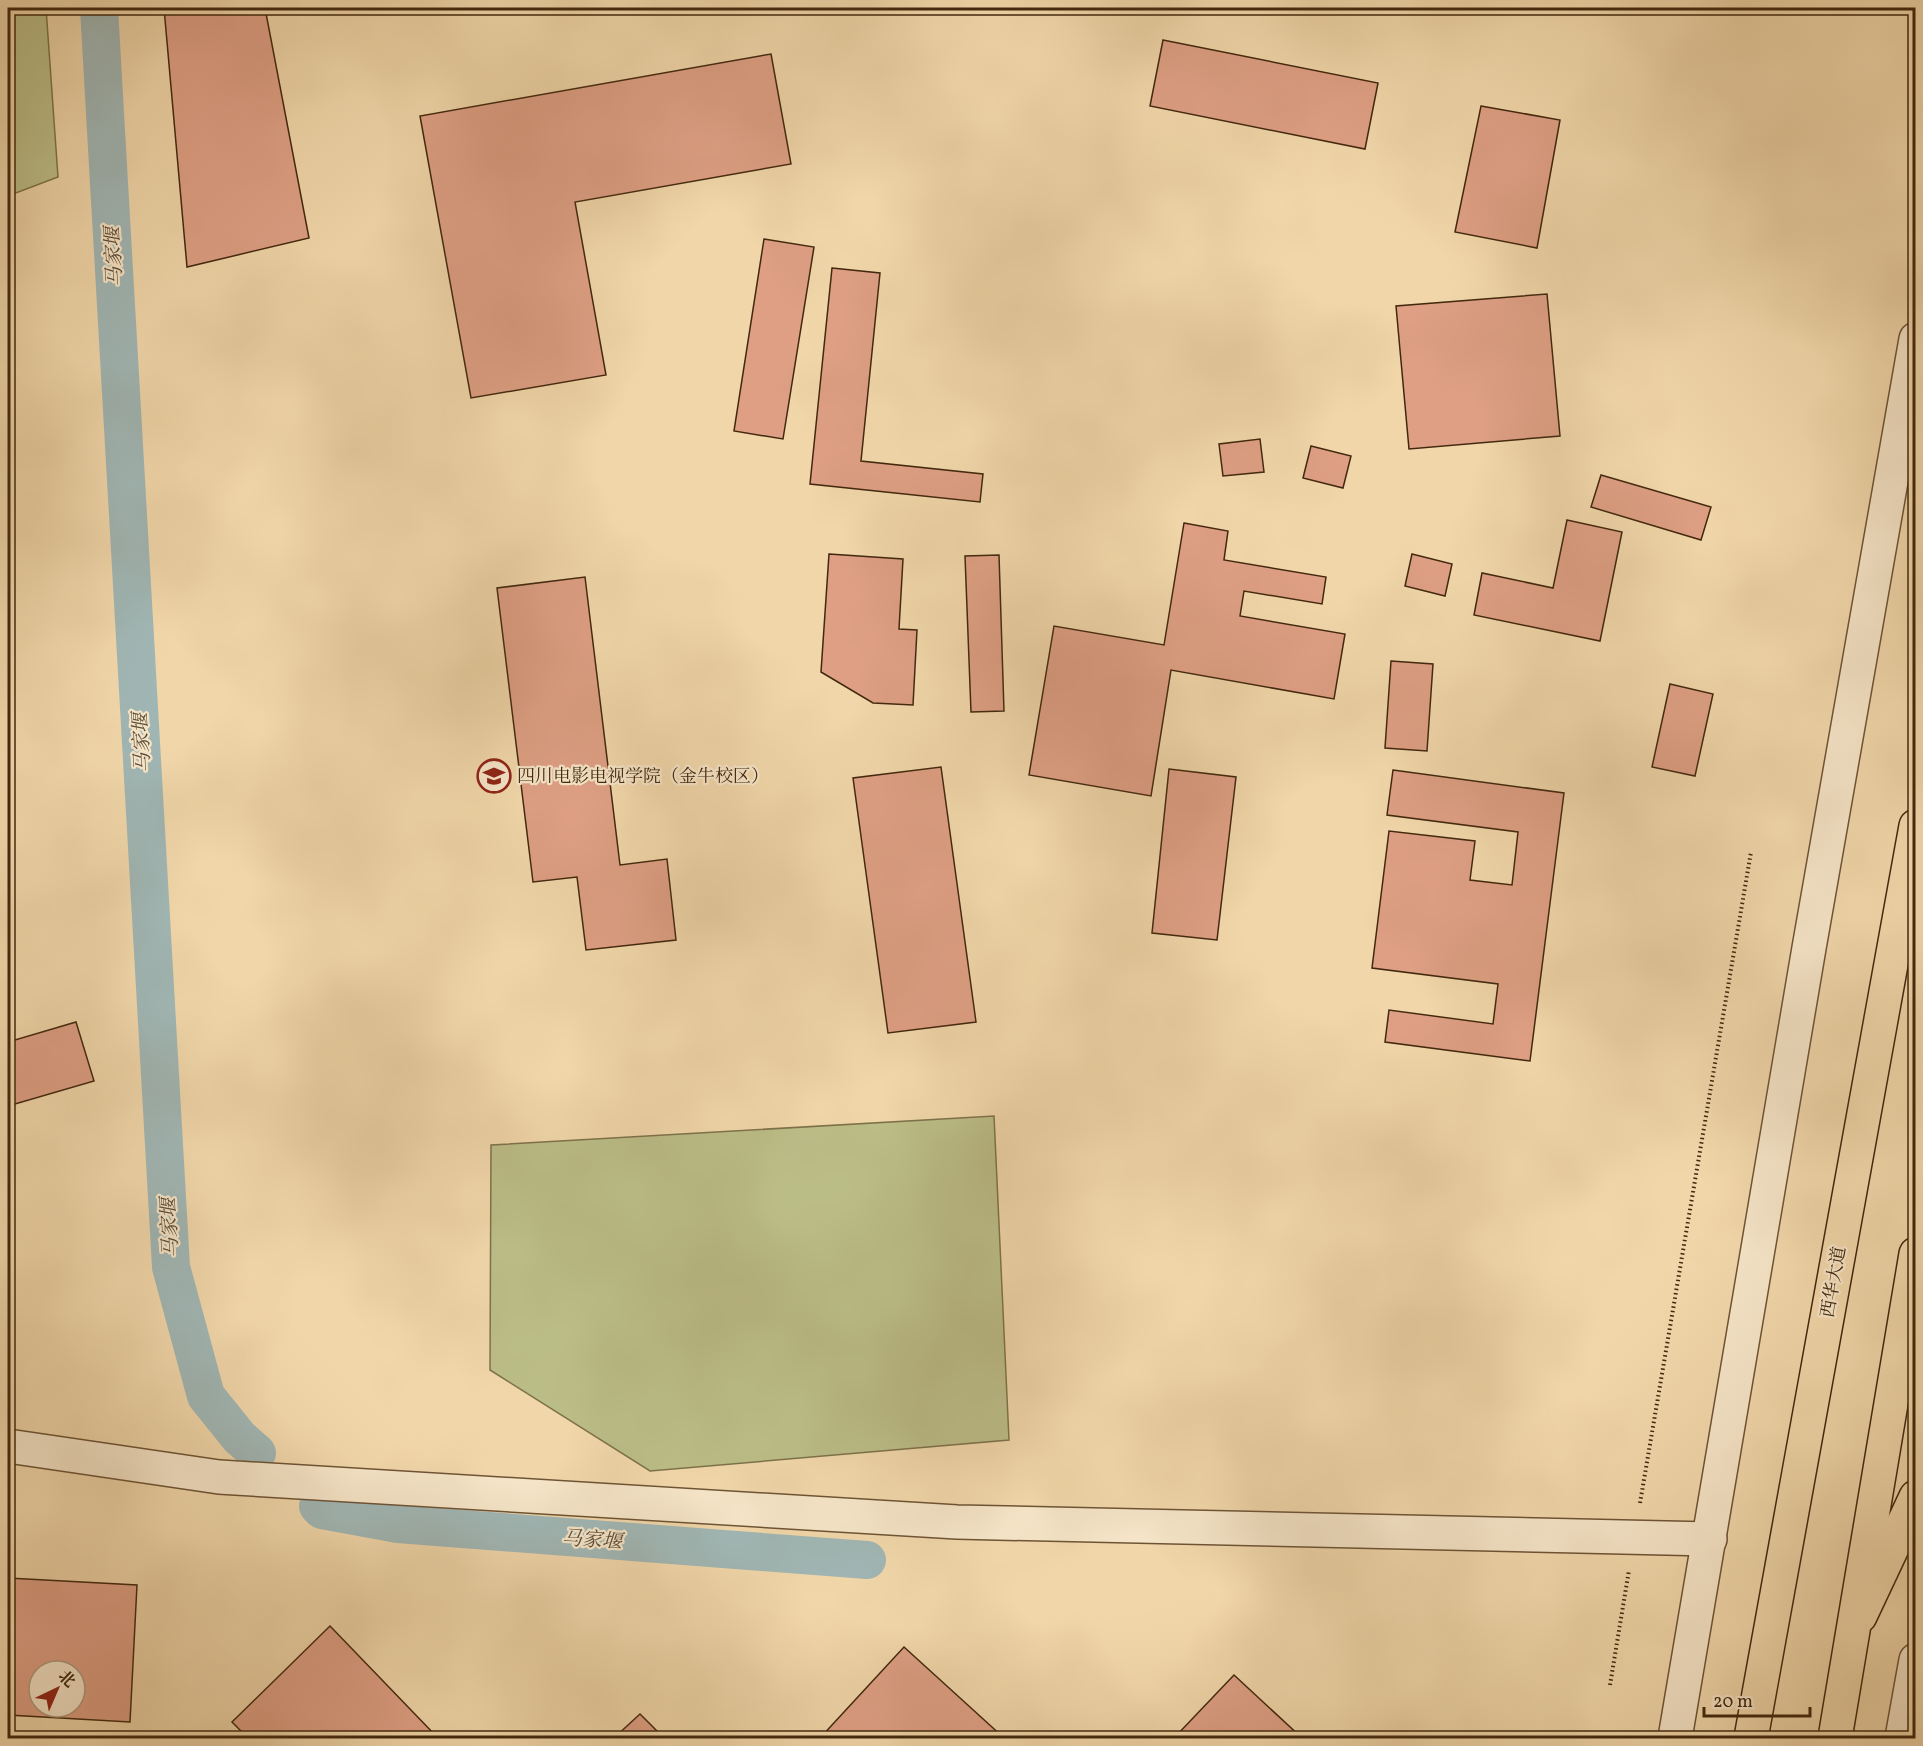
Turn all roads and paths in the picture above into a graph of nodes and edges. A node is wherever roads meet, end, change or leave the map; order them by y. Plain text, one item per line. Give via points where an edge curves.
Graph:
1 (1916, 339) edge
2 (1916, 826) edge
3 (1751, 852) dead end
4 (1916, 1254) edge
5 (8, 1446) edge
6 (1916, 1497) edge
7 (1635, 1537) junction
8 (1710, 1539) junction
9 (1853, 1631) junction
10 (1916, 1660) edge
11 (1610, 1685) dead end
12 (1676, 1738) edge
13 (1751, 1738) edge
14 (1835, 1738) edge
15 (1902, 1738) edge

1 - 8 street
2 - 13 main road, 西华大道
3 - 7 path
4 - 9 main road
5 - 7 street via 219,1477 957,1522
6 - 9 main road
7 - 8 street
7 - 11 path
8 - 12 street
9 - 14 main road
10 - 15 street

